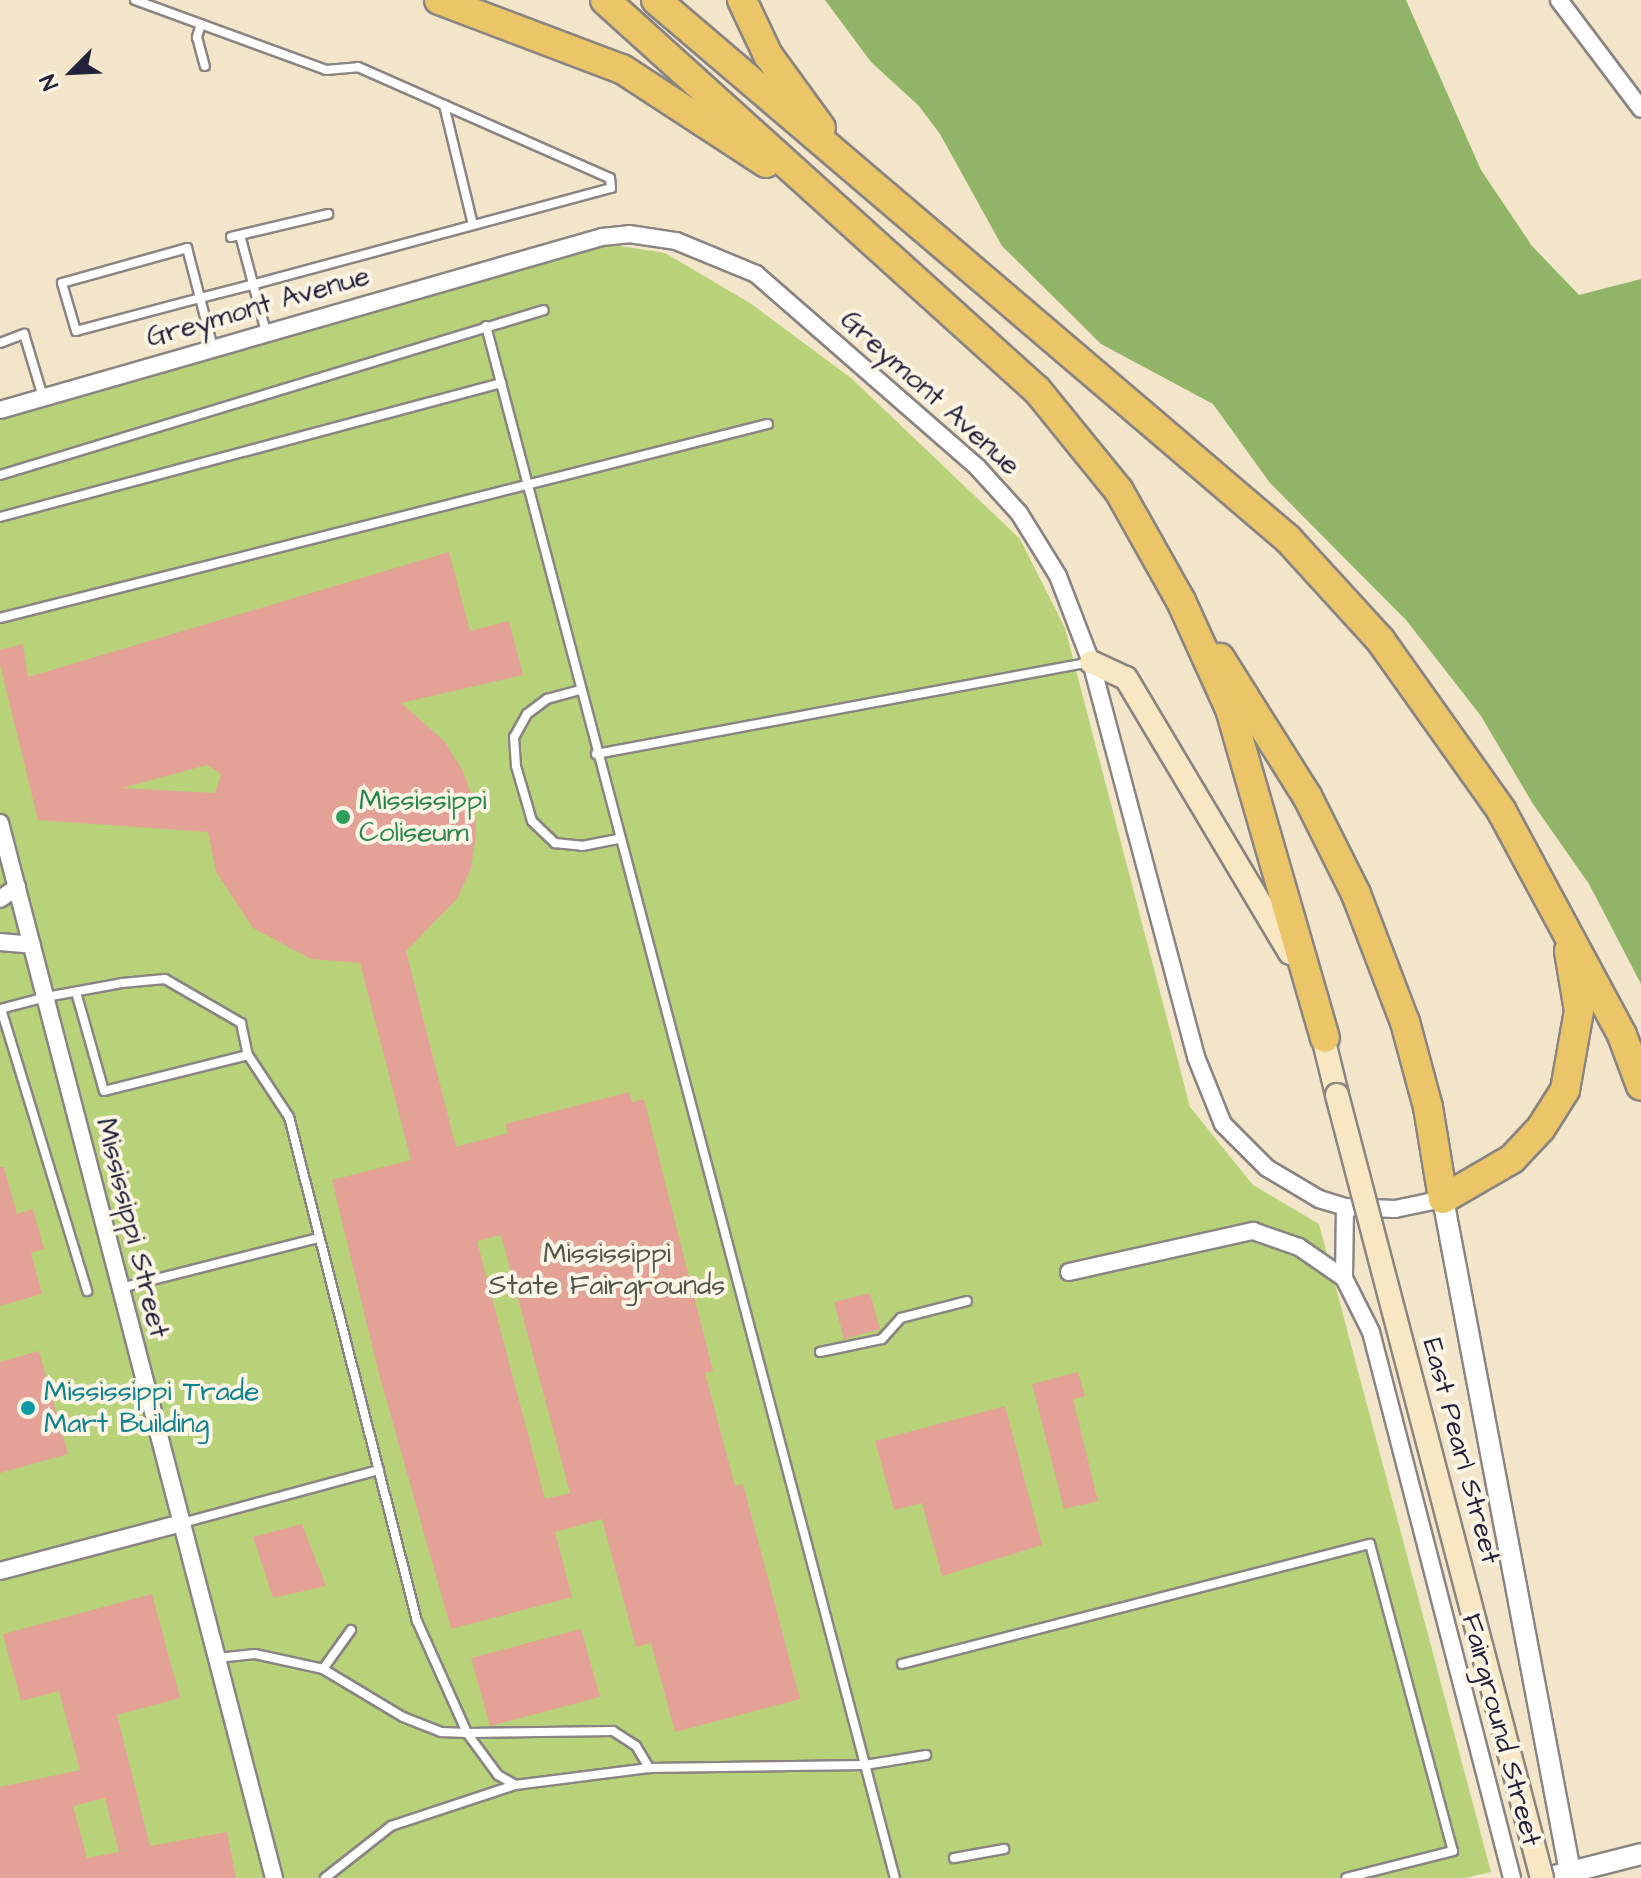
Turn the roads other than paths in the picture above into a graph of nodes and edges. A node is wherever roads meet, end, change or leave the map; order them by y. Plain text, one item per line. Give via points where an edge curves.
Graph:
1 (135, 0) edge
2 (439, 0) edge
3 (605, 0) edge
4 (656, 0) edge
5 (742, 0) edge
6 (1559, 0) edge
7 (201, 24) junction
8 (205, 66) dead end
9 (444, 105) junction
10 (1641, 109) edge
11 (850, 168) junction
12 (328, 214) dead end
13 (844, 214) junction
14 (473, 225) junction
15 (251, 285) junction
16 (200, 298) junction
17 (544, 310) dead end
18 (486, 326) junction
19 (266, 332) junction
20 (0, 342) edge
21 (213, 348) junction
22 (501, 383) junction
23 (43, 397) junction
24 (0, 410) edge
25 (768, 424) dead end
26 (0, 475) edge
27 (527, 486) junction
28 (0, 517) edge
29 (1181, 601) junction
30 (0, 618) edge
31 (1091, 662) junction
32 (580, 690) junction
33 (596, 754) junction
34 (0, 823) edge
35 (619, 839) junction
36 (2, 841) edge
37 (17, 887) junction
38 (0, 899) edge
39 (1565, 928) junction
40 (0, 942) edge
41 (32, 945) junction
42 (76, 992) junction
43 (46, 997) junction
44 (2, 1009) edge
45 (1325, 1038) junction
46 (248, 1055) junction
47 (1641, 1086) edge
48 (1443, 1199) junction
49 (1345, 1207) junction
50 (319, 1238) junction
51 (1069, 1272) dead end
52 (1344, 1278) junction
53 (121, 1288) junction
54 (87, 1291) dead end
55 (967, 1301) dead end
56 (820, 1352) dead end
57 (379, 1470) junction
58 (182, 1523) junction
59 (0, 1571) edge
60 (351, 1630) dead end
61 (217, 1658) junction
62 (902, 1664) dead end
63 (323, 1669) junction
64 (467, 1733) junction
65 (926, 1755) dead end
66 (865, 1765) junction
67 (649, 1768) junction
68 (515, 1785) junction
69 (1004, 1849) dead end
70 (1641, 1854) edge
71 (954, 1858) dead end
72 (1570, 1872) junction
73 (274, 1878) edge
74 (325, 1878) edge
75 (895, 1878) edge
76 (1346, 1878) edge
77 (1512, 1878) edge
78 (1544, 1878) edge

1 - 7 lane
2 - 13 highway via 622,69
3 - 13 highway
4 - 11 highway
5 - 11 highway via 768,55
6 - 10 street
7 - 8 lane via 197,37
7 - 9 lane via 326,70 358,67
9 - 14 lane
9 - 14 lane via 610,178 611,188
11 - 39 highway via 1288,539 1381,641 1501,810
12 - 15 lane via 235,236
13 - 29 highway via 1037,390 1119,491
14 - 15 lane
15 - 16 lane
15 - 19 lane
16 - 16 lane via 76,331 62,283 191,247
16 - 21 lane
17 - 18 lane
18 - 22 lane
18 - 26 lane
19 - 21 street, Greymont Avenue
19 - 31 street, Greymont Avenue via 602,237 650,237 728,259 783,295 1001,490 1058,576
20 - 23 lane via 24,334
21 - 23 street, Greymont Avenue
22 - 27 lane
22 - 28 lane
23 - 24 street, Greymont Avenue
25 - 27 lane
27 - 30 lane
27 - 32 lane
29 - 45 highway via 1230,709
29 - 48 highway via 1249,699 1356,894 1405,1022 1428,1107
31 - 33 lane
31 - 45 main road, East Pearl Street via 1126,678 1280,930
31 - 49 street, Greymont Avenue via 1209,1097 1223,1124 1267,1168 1319,1199
32 - 33 lane
32 - 35 lane via 547,699 527,714 514,737 516,766 532,821 555,843 582,846
33 - 35 lane
34 - 36 street, Mississippi Street
35 - 66 lane
36 - 37 street, Mississippi Street
37 - 38 street
37 - 41 street, Mississippi Street
39 - 47 highway via 1622,1035
39 - 48 highway via 1579,1011 1565,1090 1512,1159
40 - 41 street
41 - 43 street, Mississippi Street
42 - 43 lane
42 - 46 lane via 165,979 241,1023
42 - 46 lane via 104,1091
43 - 44 lane
43 - 53 street, Mississippi Street
44 - 54 lane
45 - 78 main road, East Pearl Street, bridge
46 - 50 lane via 289,1117
48 - 49 street, Greymont Avenue via 1395,1209
48 - 72 street
49 - 52 street
50 - 53 lane
50 - 57 lane
51 - 52 street, Fairground Street via 1253,1231 1299,1247
52 - 77 street, Fairground Street via 1371,1332
53 - 58 street, Mississippi Street
55 - 56 lane via 901,1318 882,1339
57 - 58 lane
57 - 64 lane via 417,1621
58 - 59 street
58 - 61 street, Mississippi Street
60 - 63 lane
61 - 63 lane via 255,1654
61 - 73 street, Mississippi Street
62 - 76 lane via 1370,1544 1453,1851
63 - 64 lane via 403,1717 441,1732
64 - 67 lane via 613,1731 636,1746
64 - 68 lane via 498,1775
65 - 66 lane
66 - 67 lane
66 - 75 lane
67 - 68 lane
68 - 74 lane via 391,1826
69 - 71 lane
70 - 72 street
72 - 78 street

